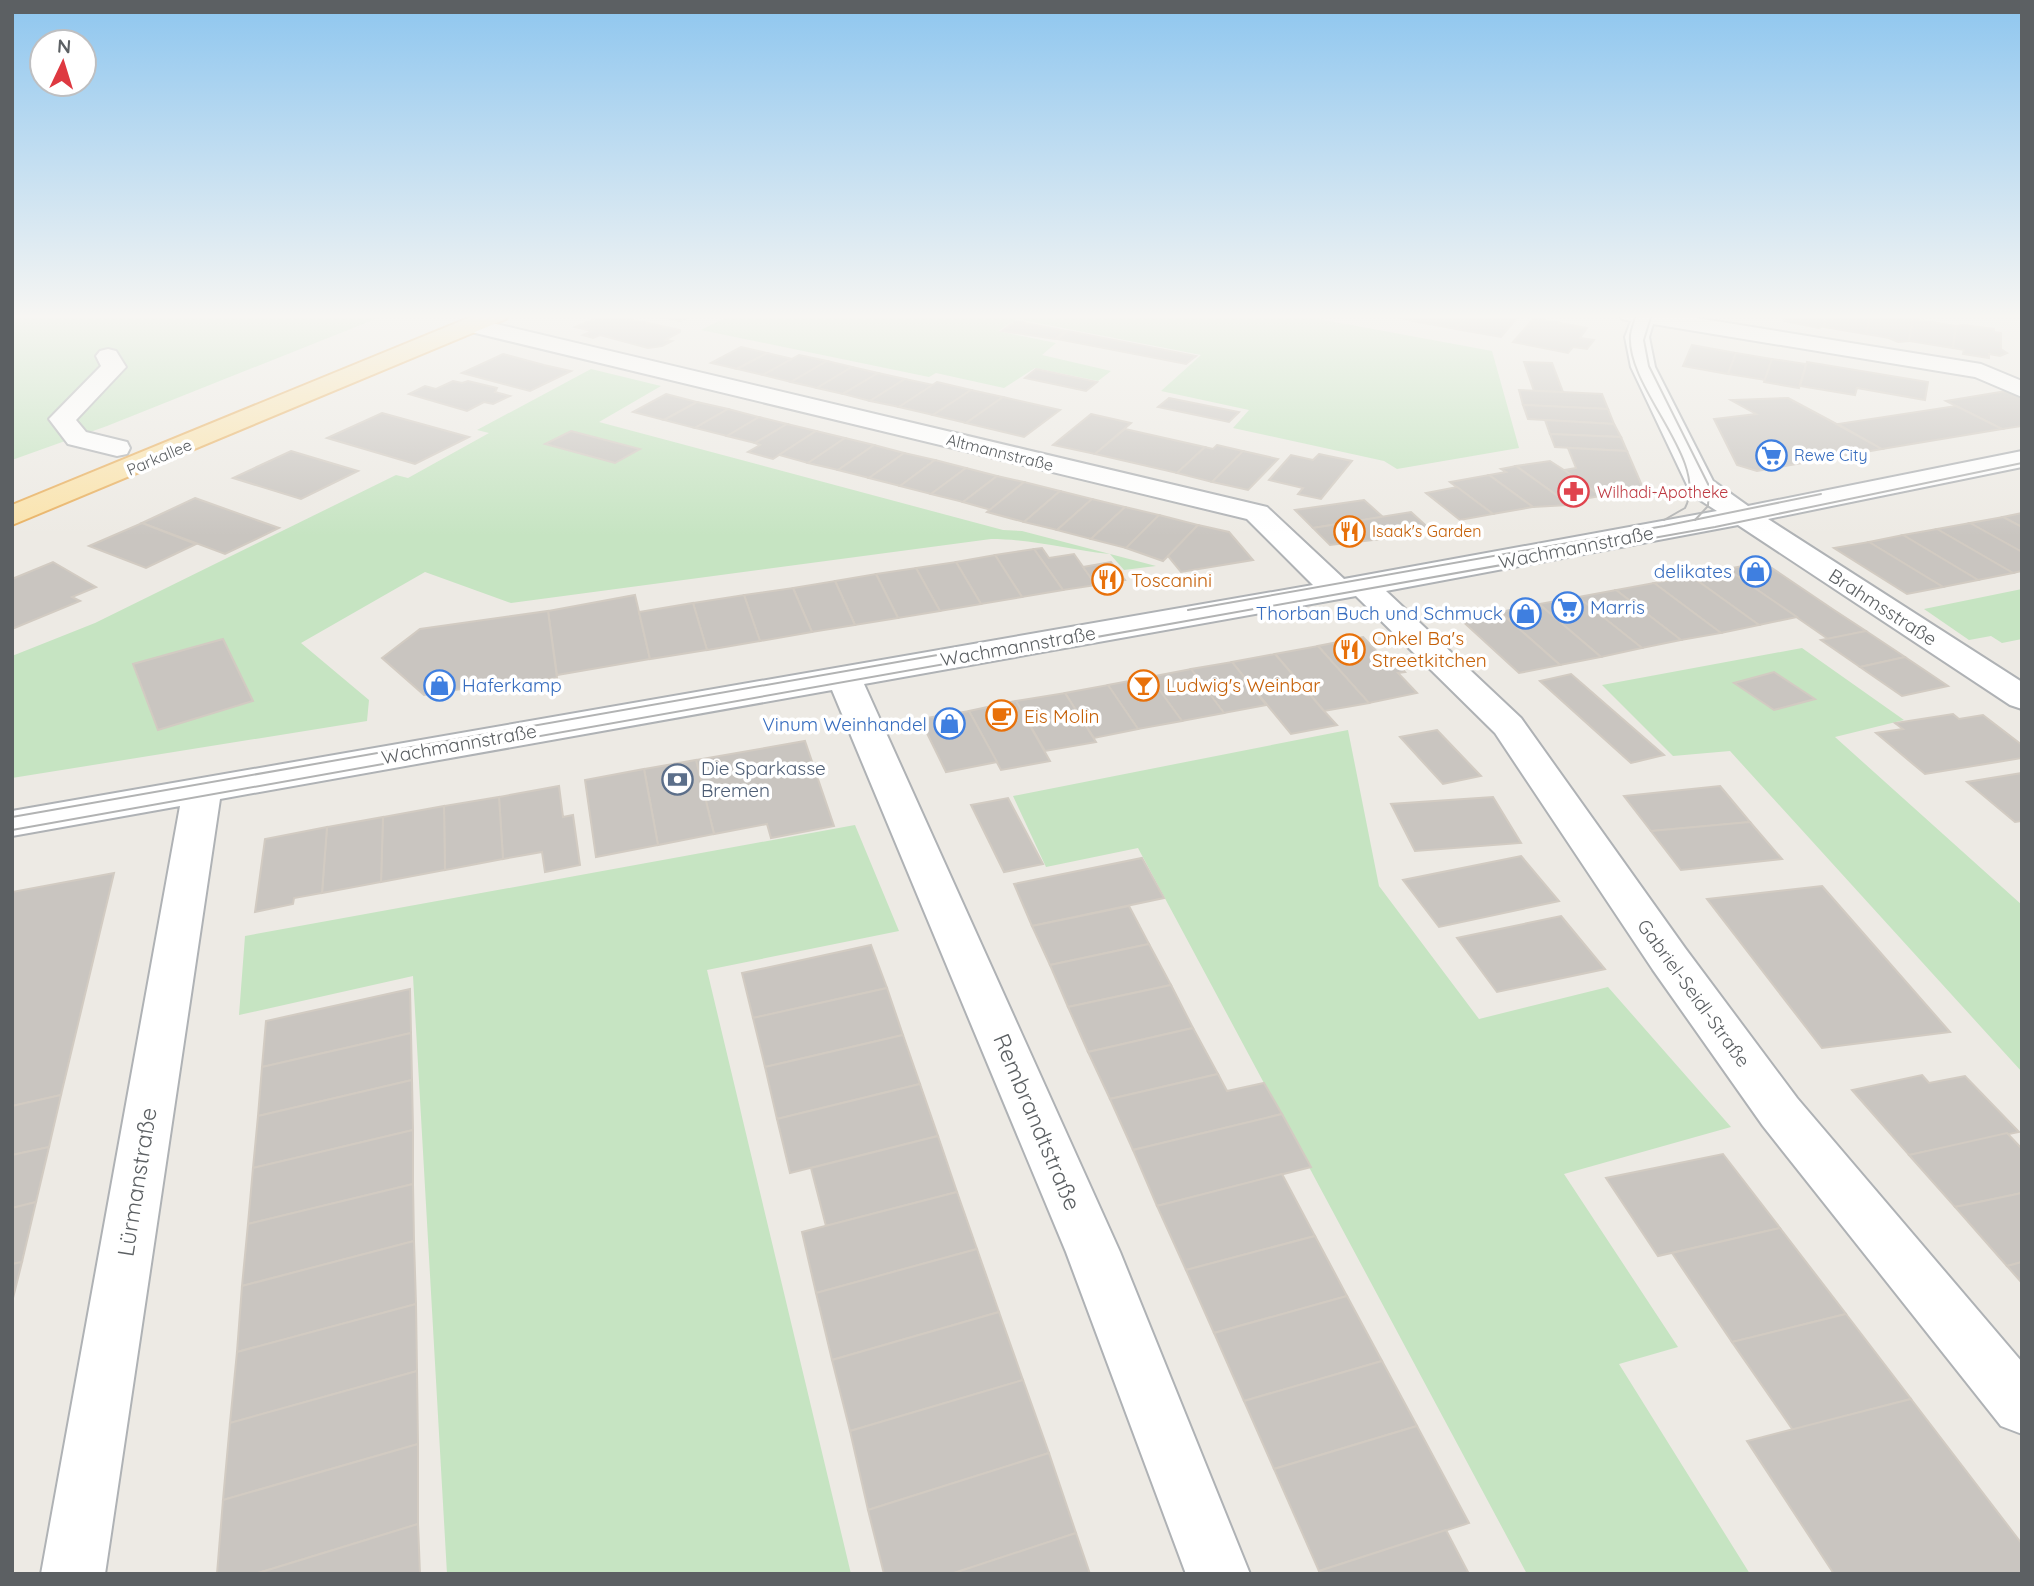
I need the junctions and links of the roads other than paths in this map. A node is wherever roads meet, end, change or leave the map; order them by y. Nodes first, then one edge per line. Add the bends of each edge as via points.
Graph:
1 (93, 388) edge
2 (261, 388) edge
3 (320, 388) edge
4 (734, 388) edge
5 (1653, 388) edge
6 (117, 448) junction
7 (2022, 459) edge
8 (12, 488) edge
9 (1745, 515) junction
10 (12, 516) edge
11 (1350, 588) junction
12 (843, 676) junction
13 (2022, 698) edge
14 (202, 791) junction
15 (12, 824) edge
16 (2022, 1406) edge
17 (73, 1574) edge
18 (1218, 1574) edge

1 - 6 street via 62,419 77,438
2 - 6 main road, Parkallee
3 - 10 main road, Parkallee
4 - 11 street, Altmannstraße via 1257,513
5 - 9 street, Brahmsstraße via 1701,485
6 - 8 main road, Parkallee
7 - 9 street, Wachmannstraße
9 - 11 street, Wachmannstraße
9 - 13 street, Brahmsstraße
11 - 12 street, Wachmannstraße
11 - 16 street, Gabriel-Seidl-Straße via 1508,726 1780,1112
12 - 14 street, Wachmannstraße
12 - 18 street, Rembrandtstraße via 1093,1252
14 - 15 street, Wachmannstraße
14 - 17 street, Lürmanstraße

